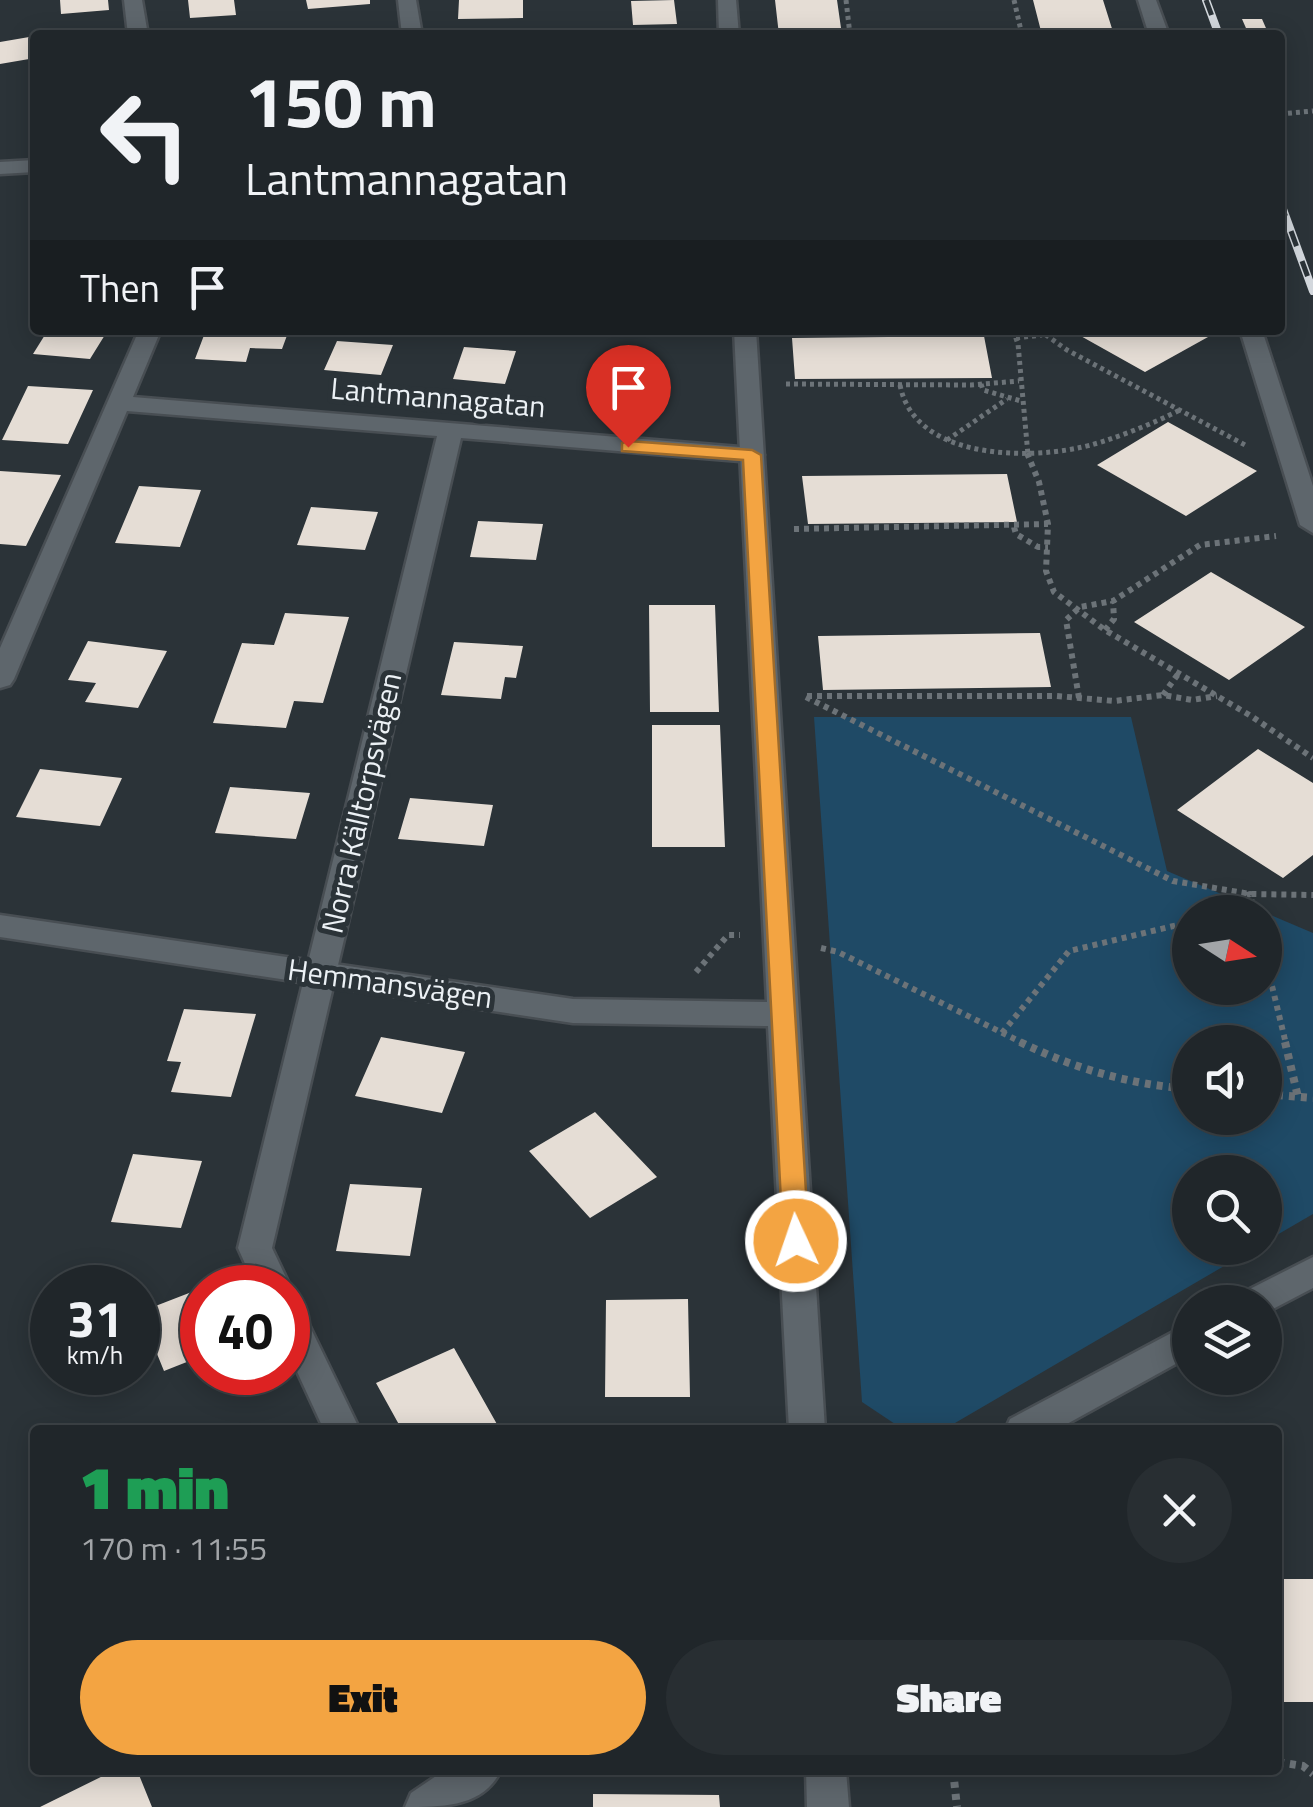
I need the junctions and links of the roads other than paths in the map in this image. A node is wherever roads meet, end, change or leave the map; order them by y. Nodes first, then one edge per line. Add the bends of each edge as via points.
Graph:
1 (133, 0) edge
2 (407, 0) edge
3 (727, 0) edge
4 (1148, 0) edge
5 (137, 30) edge
6 (411, 30) edge
7 (729, 30) edge
8 (1157, 30) edge
9 (30, 166) edge
10 (0, 168) edge
11 (148, 335) edge
12 (745, 335) edge
13 (1253, 335) edge
14 (118, 403) junction
15 (450, 432) junction
16 (752, 455) junction
17 (1313, 525) edge
18 (0, 679) edge
19 (0, 926) edge
20 (320, 974) junction
21 (783, 1014) junction
22 (263, 1265) edge
23 (1313, 1271) edge
24 (1282, 1288) edge
25 (1172, 1348) edge
26 (310, 1362) edge
27 (340, 1425) edge
28 (807, 1425) edge
29 (1031, 1425) edge
30 (474, 1775) edge
31 (826, 1775) edge
32 (426, 1807) edge
33 (828, 1807) edge

1 - 5 street
2 - 6 street
3 - 7 street
4 - 8 street
9 - 10 street
11 - 14 street
12 - 16 street
13 - 17 street
14 - 15 street, Lantmannagatan
14 - 18 street
15 - 16 street, Lantmannagatan
15 - 20 street, Norra Källtorpsvägen
16 - 21 street
19 - 20 street, Hemmansvägen
20 - 21 street, Hemmansvägen via 573,1011
20 - 22 street, Norra Källtorpsvägen via 255,1248
21 - 28 street
23 - 24 street
25 - 29 street
26 - 27 street
30 - 32 street
31 - 33 street

